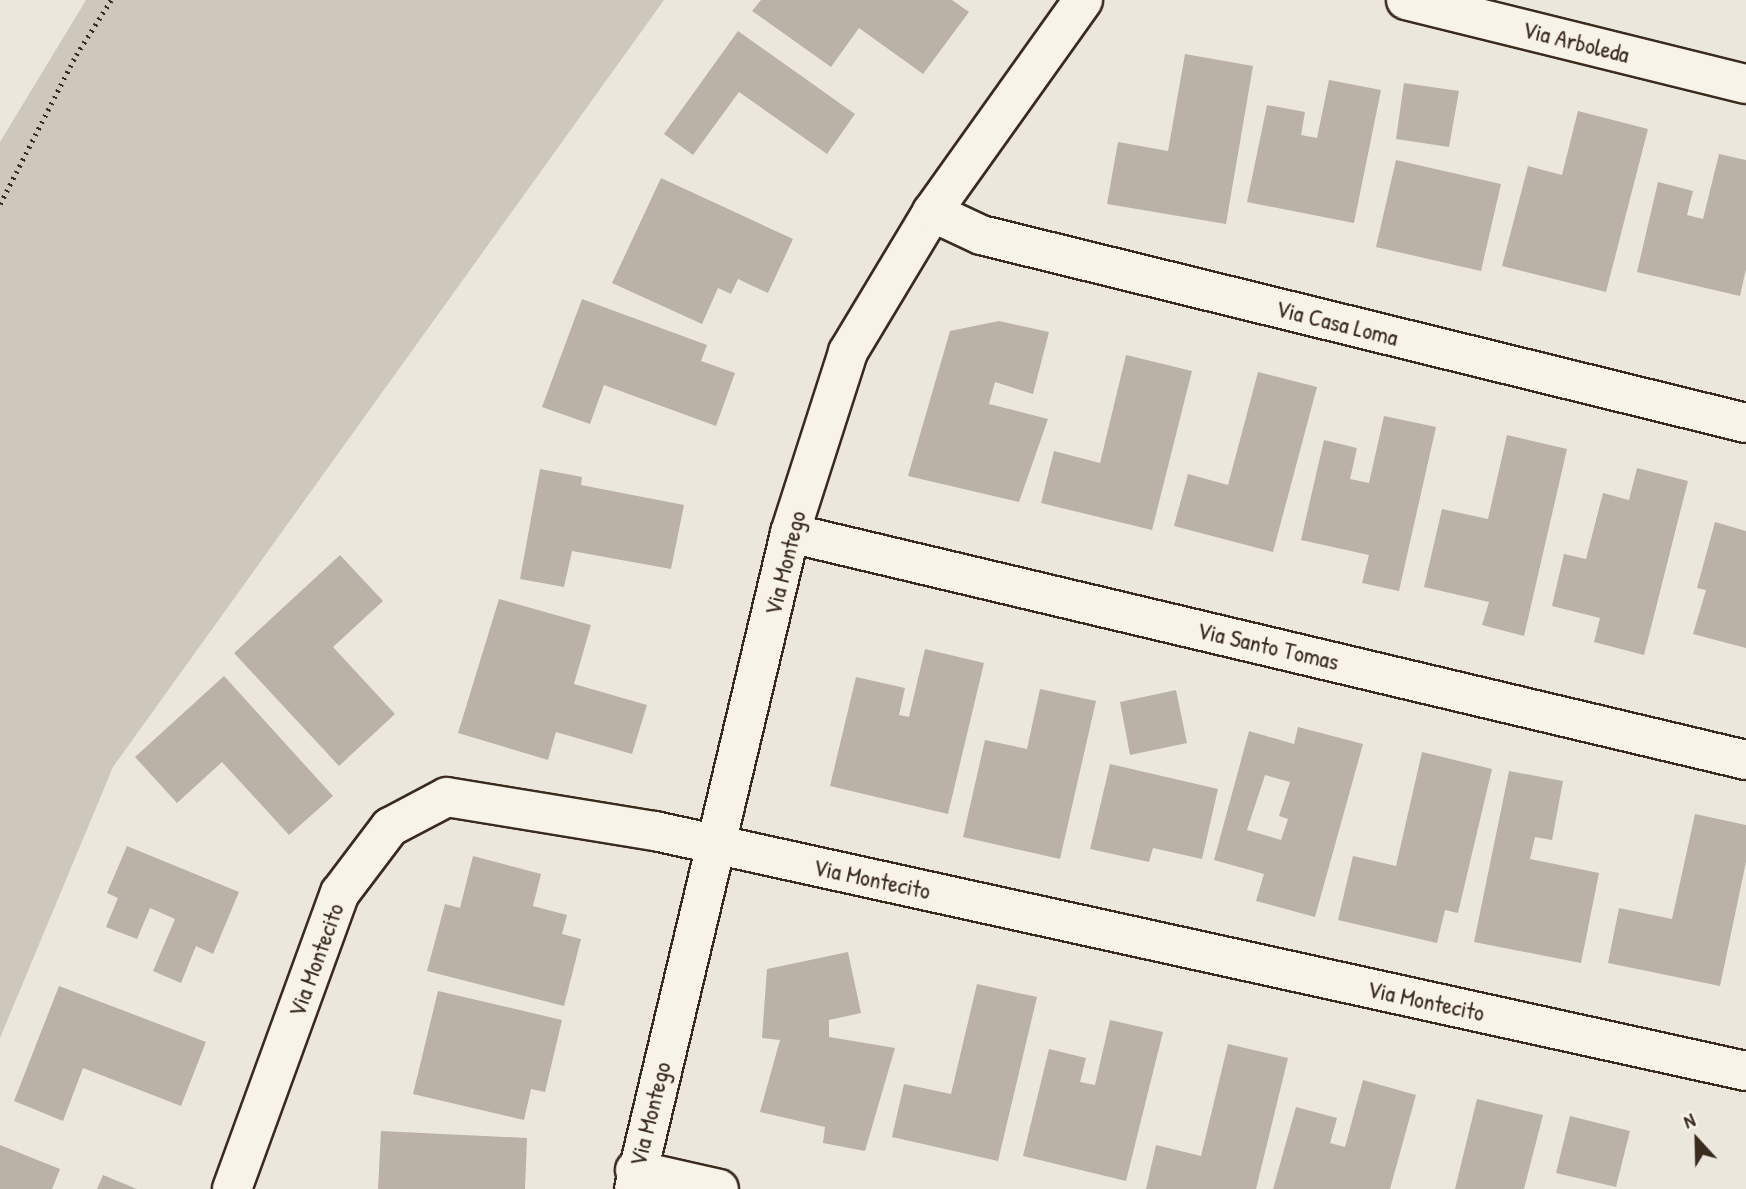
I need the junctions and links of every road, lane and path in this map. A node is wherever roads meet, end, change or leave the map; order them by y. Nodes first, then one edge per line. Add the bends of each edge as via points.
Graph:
1 (111, 0) edge
2 (1083, 0) edge
3 (1406, 0) edge
4 (1746, 84) edge
5 (0, 204) edge
6 (932, 212) junction
7 (1746, 424) edge
8 (790, 533) junction
9 (1746, 760) edge
10 (719, 845) junction
11 (1746, 1071) edge
12 (635, 1179) edge
13 (232, 1189) edge
14 (719, 1189) edge

1 - 5 path via 76,55
2 - 6 street, Via Montego
3 - 4 street, Via Arboleda
6 - 7 street, Via Casa Loma via 981,234
6 - 8 street, Via Montego via 848,352
8 - 9 street, Via Santo Tomas
8 - 10 street, Via Montego
10 - 11 street, Via Montecito
10 - 12 street, Via Montego
10 - 13 street, Via Montecito via 447,797 390,827 340,893
12 - 14 street

